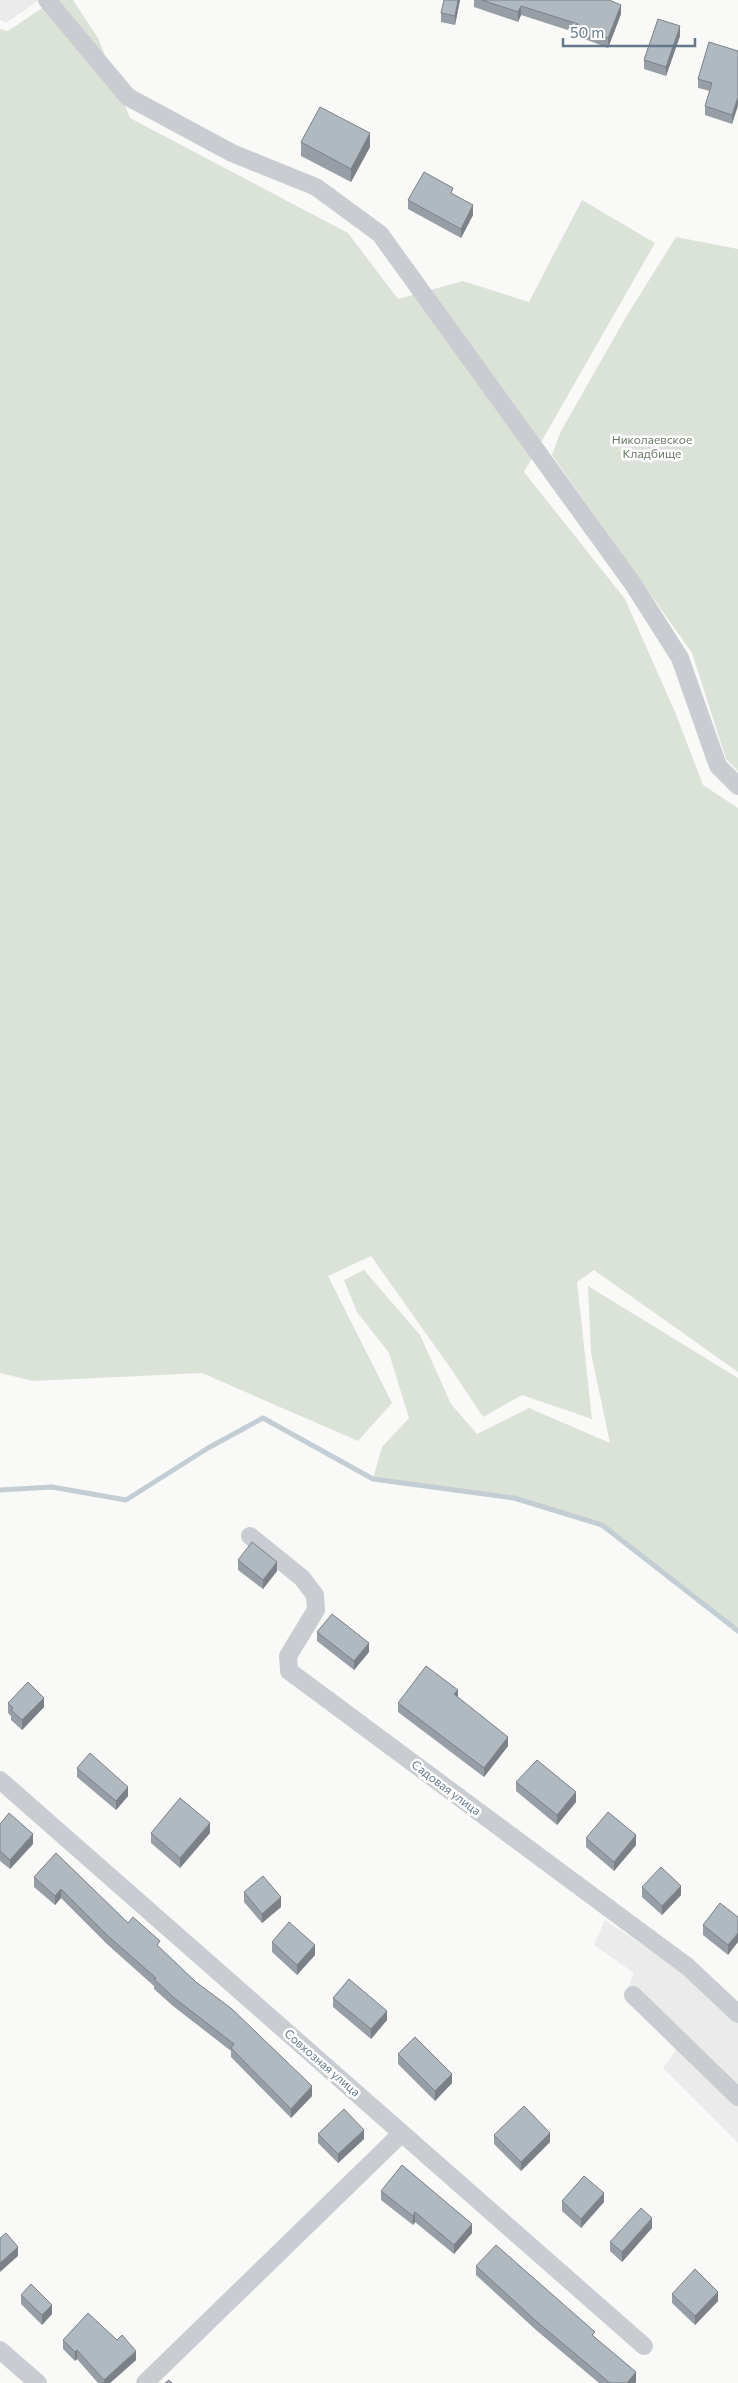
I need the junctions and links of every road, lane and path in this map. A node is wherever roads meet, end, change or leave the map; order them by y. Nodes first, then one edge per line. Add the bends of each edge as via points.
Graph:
1 (47, 0) edge
2 (738, 786) edge
3 (250, 1536) dead end
4 (0, 1780) edge
5 (633, 1995) dead end
6 (738, 2014) edge
7 (738, 2098) edge
8 (402, 2133) junction
9 (644, 2346) dead end
10 (0, 2350) edge
11 (38, 2383) edge
12 (145, 2383) edge

1 - 2 street via 128,96 232,153 316,187 380,234 633,584 680,658 718,766
3 - 6 street, Садовая улица via 302,1578 315,1594 316,1610 288,1656 289,1671 688,1967
4 - 8 street, Совхозная улица
5 - 7 street
8 - 9 street, Совхозная улица
8 - 12 street
10 - 11 street

